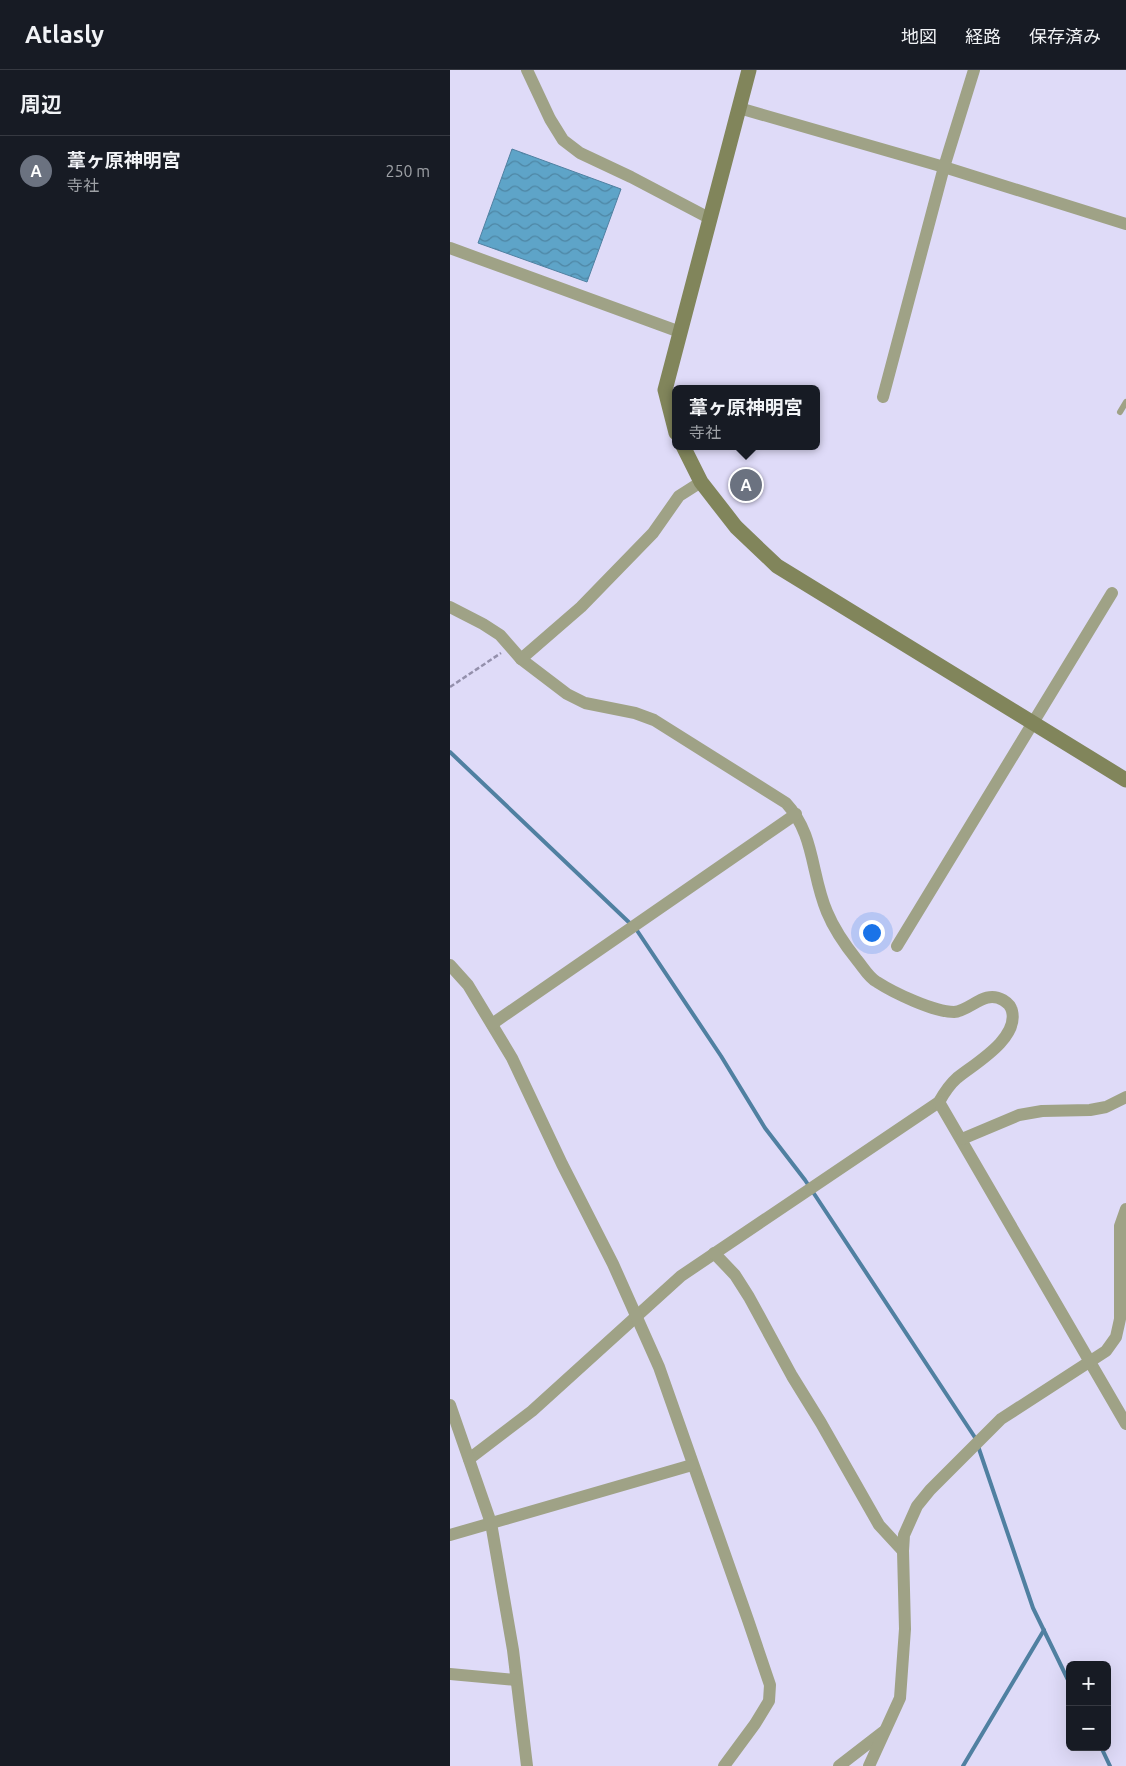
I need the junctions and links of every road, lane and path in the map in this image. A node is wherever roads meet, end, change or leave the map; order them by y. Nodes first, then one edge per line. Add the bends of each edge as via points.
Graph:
1 (528, 70) edge
2 (749, 70) edge
3 (974, 70) edge
4 (739, 108) junction
5 (944, 167) junction
6 (709, 218) junction
7 (1126, 224) edge
8 (450, 248) edge
9 (680, 332) junction
10 (883, 397) dead end
11 (1126, 402) edge
12 (1120, 412) dead end
13 (672, 417) edge
14 (685, 450) edge
15 (701, 482) junction
16 (1112, 593) dead end
17 (450, 607) edge
18 (510, 647) junction
19 (521, 659) junction
20 (450, 686) edge
21 (1032, 723) junction
22 (1126, 780) edge
23 (796, 814) junction
24 (897, 946) dead end
25 (450, 964) edge
26 (492, 1024) junction
27 (1126, 1097) edge
28 (939, 1102) junction
29 (962, 1139) junction
30 (1126, 1209) edge
31 (714, 1253) junction
32 (1123, 1299) edge
33 (636, 1316) junction
34 (1090, 1362) junction
35 (450, 1405) edge
36 (1126, 1424) edge
37 (469, 1459) junction
38 (692, 1465) junction
39 (491, 1523) junction
40 (450, 1535) edge
41 (903, 1551) junction
42 (450, 1674) edge
43 (516, 1680) junction
44 (885, 1730) junction
45 (527, 1766) edge
46 (724, 1766) edge
47 (839, 1766) edge
48 (868, 1766) edge

1 - 6 street via 563,140 580,153
2 - 4 street
3 - 5 street
4 - 5 street
4 - 6 street
5 - 7 street
5 - 10 street
6 - 9 street
8 - 9 street
9 - 13 street via 665,390
11 - 12 lane
14 - 15 street
15 - 19 street via 679,496 653,533 581,607
15 - 21 street via 736,527 777,566
16 - 21 street
17 - 18 street via 492,629
18 - 19 street
18 - 20 path
19 - 23 street via 576,699 654,720 786,803
21 - 22 street
21 - 24 street
23 - 26 street
23 - 28 street via 805,830 826,911 844,945 875,982 927,1006 955,1012 987,998 998,997 1008,1003 1012,1011 1011,1028 1000,1043 957,1078
25 - 26 street via 468,985
26 - 33 street via 512,1058
27 - 29 street via 1106,1107 1090,1110 1019,1115
28 - 29 street
28 - 31 street
29 - 34 street
30 - 32 street via 1120,1226
31 - 33 street via 681,1276
31 - 41 street via 735,1275 749,1297 879,1525
32 - 34 street via 1116,1337 1106,1351
33 - 37 street via 532,1411
33 - 38 street via 659,1367
34 - 36 street
34 - 41 street via 1021,1404 978,1442 916,1506 904,1535
35 - 37 street
37 - 39 street
38 - 39 street
38 - 46 street via 770,1685 768,1701 756,1724
39 - 40 street
39 - 43 street
41 - 44 street via 905,1629 902,1684 900,1698
42 - 43 street
43 - 45 street
44 - 47 street
44 - 48 street

